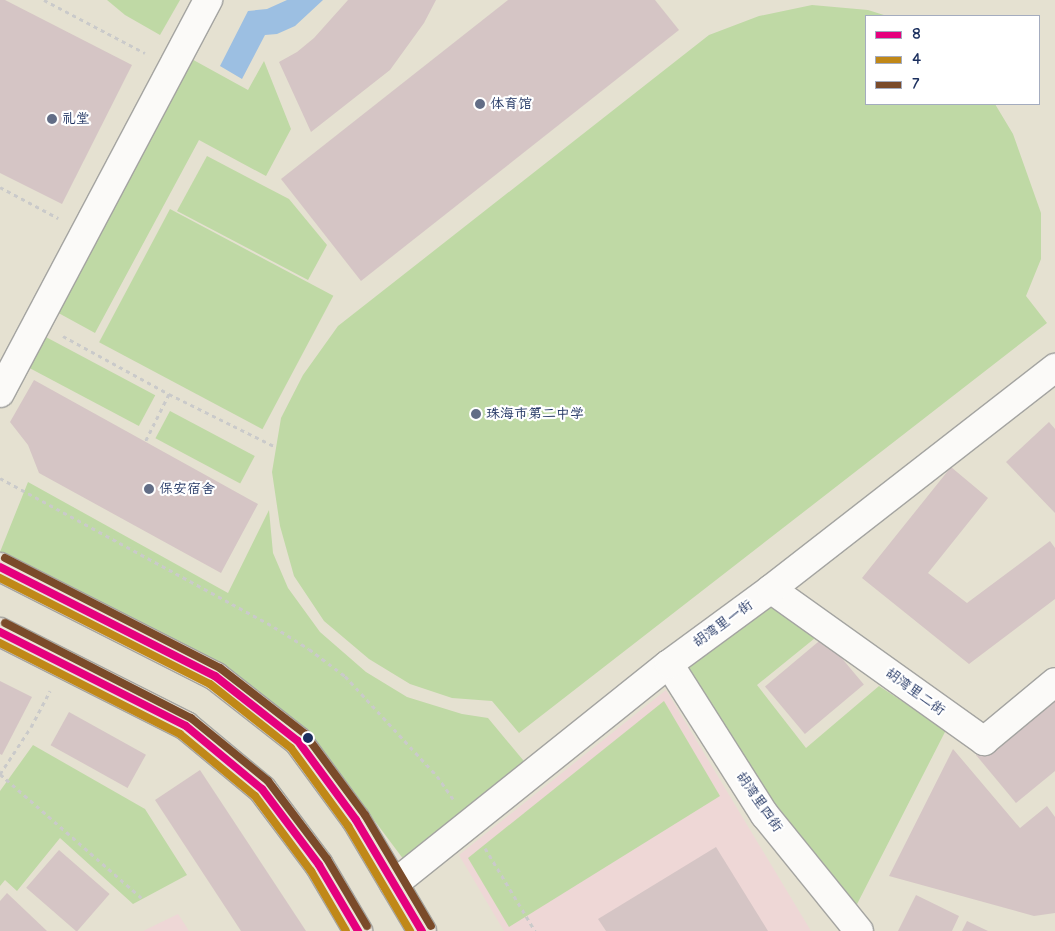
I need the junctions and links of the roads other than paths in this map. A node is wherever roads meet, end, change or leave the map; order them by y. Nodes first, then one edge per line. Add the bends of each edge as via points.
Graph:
1 (208, 0) edge
2 (1055, 368) edge
3 (0, 393) edge
4 (0, 567) edge
5 (771, 589) junction
6 (0, 632) edge
7 (669, 664) junction
8 (1055, 682) edge
9 (394, 884) junction
10 (358, 931) edge
11 (422, 931) edge
12 (859, 931) edge

1 - 3 lane
2 - 5 lane, 胡湾里一街
4 - 9 main road via 215,676 298,741 356,820
5 - 7 lane, 胡湾里一街
5 - 8 lane, 胡湾里二街 via 984,741
6 - 10 main road via 186,726 262,789 320,865
7 - 9 lane, 胡湾里一街
7 - 12 lane, 胡湾里四街 via 765,815
9 - 11 main road

